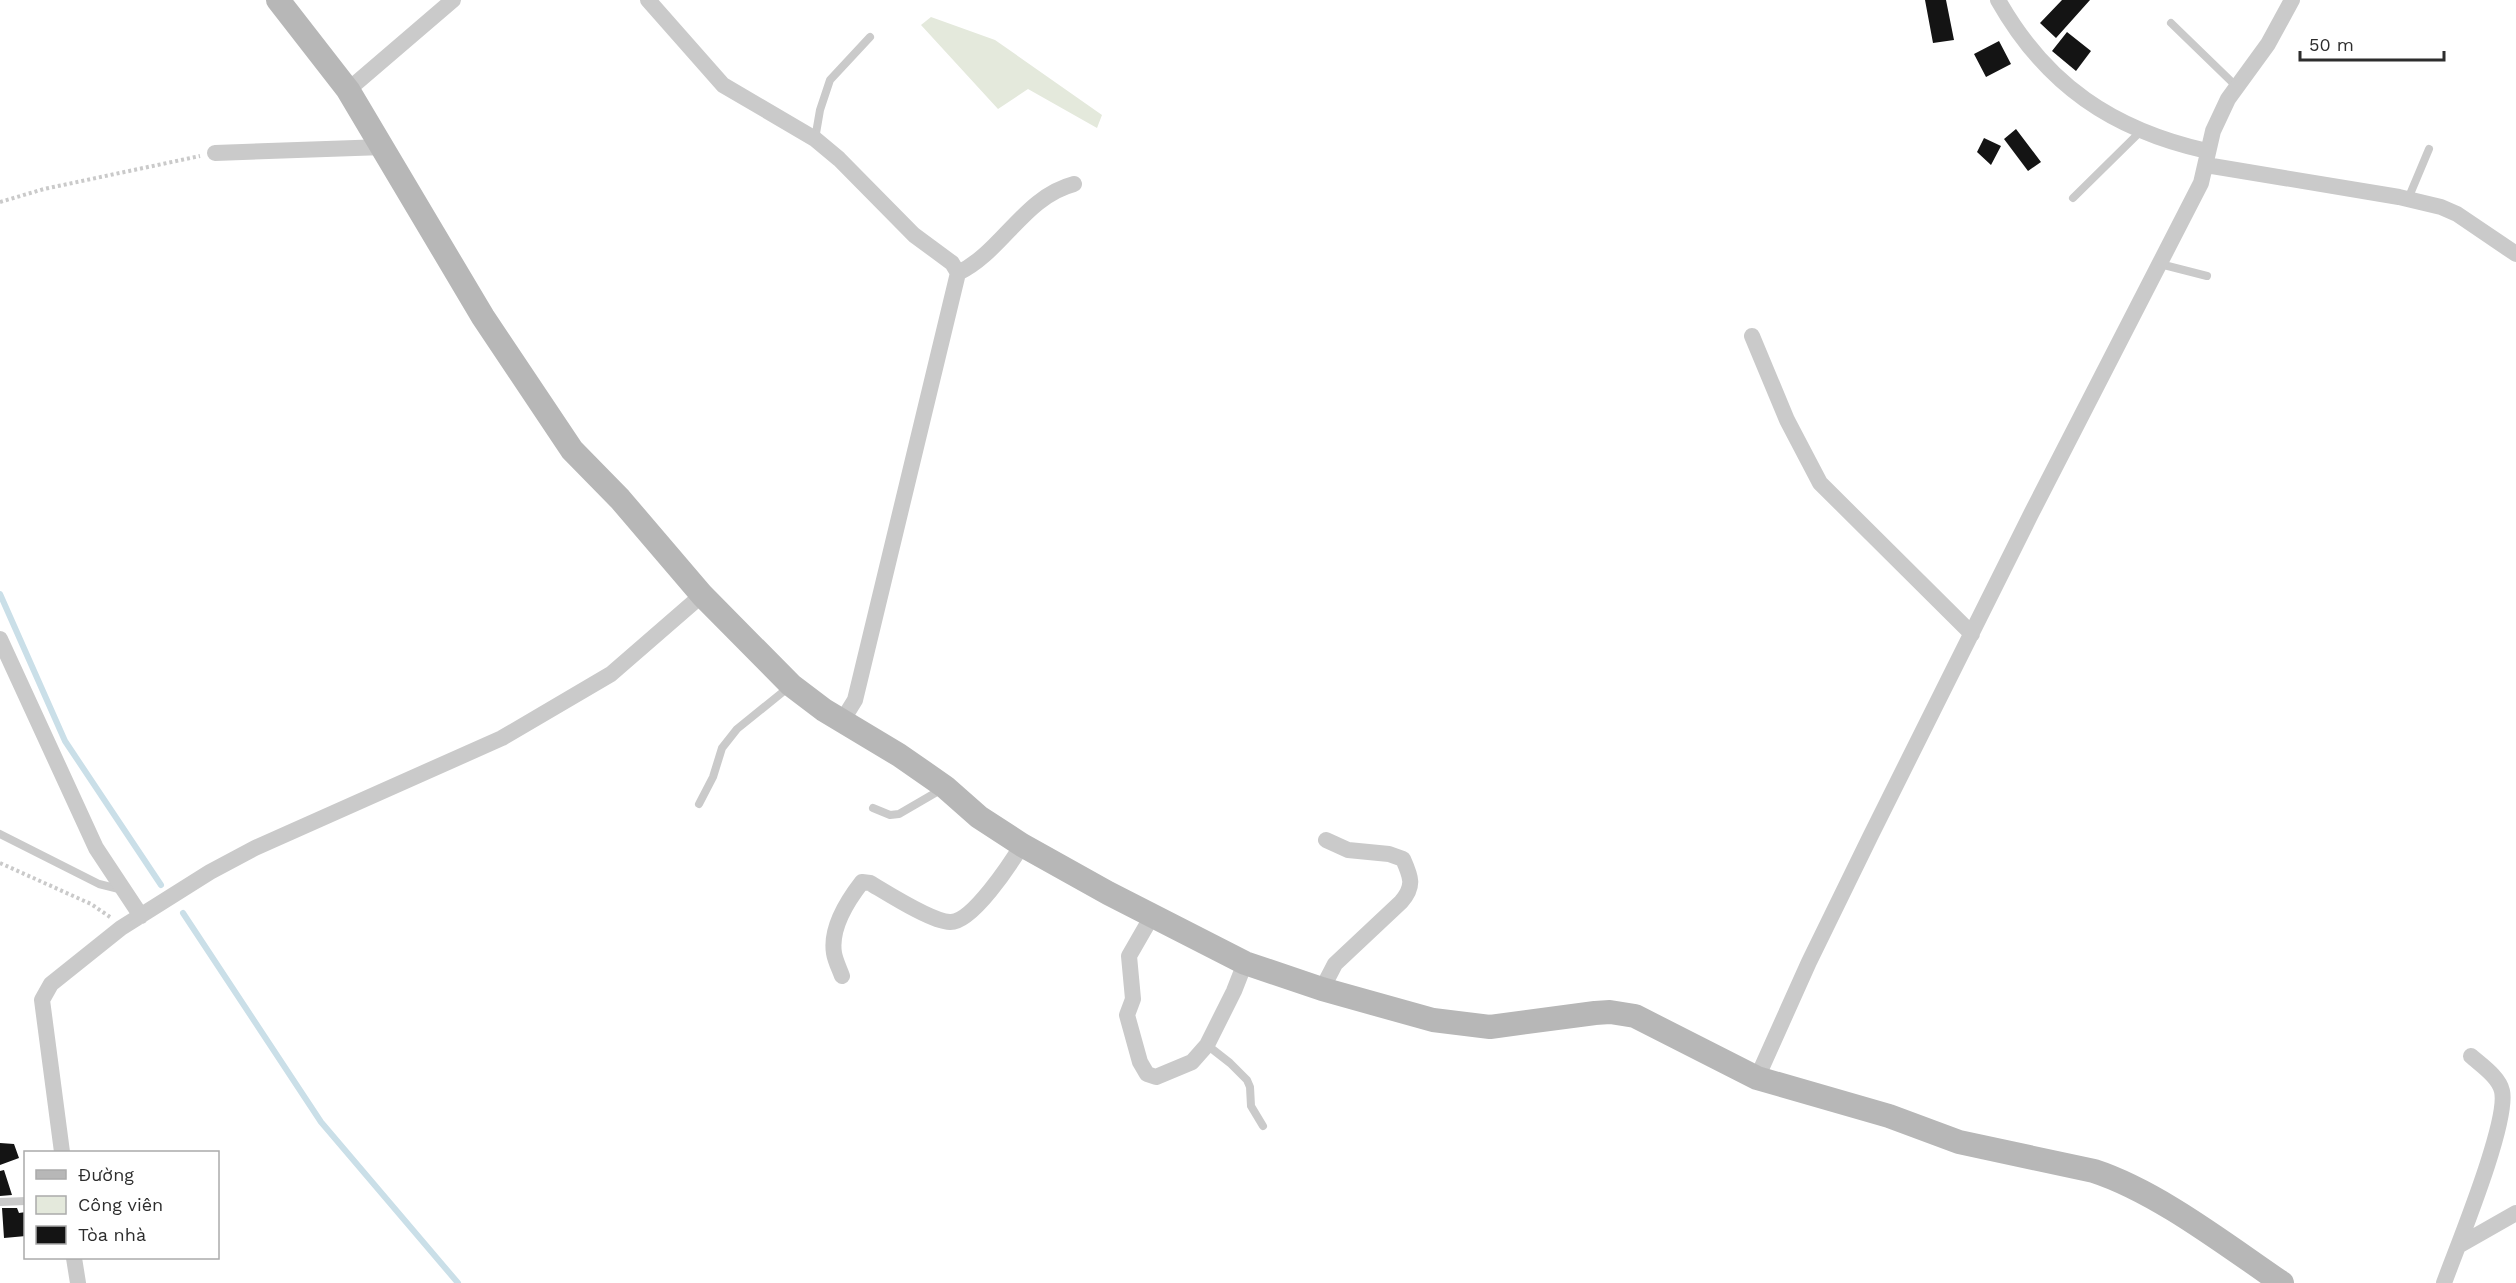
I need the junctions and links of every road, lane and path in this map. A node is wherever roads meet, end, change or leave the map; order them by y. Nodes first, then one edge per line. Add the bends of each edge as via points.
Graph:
1 (278, 0) edge
2 (453, 0) edge
3 (648, 0) edge
4 (1998, 0) edge
5 (2292, 0) edge
6 (2170, 23) dead end
7 (870, 37) dead end
8 (2237, 87) junction
9 (348, 90) junction
10 (2141, 131) junction
11 (815, 139) junction
12 (384, 147) junction
13 (2429, 149) dead end
14 (215, 153) joint
15 (2206, 158) junction
16 (1074, 184) dead end
17 (2073, 198) dead end
18 (2408, 199) junction
19 (0, 202) edge
20 (2516, 254) edge
21 (2160, 264) junction
22 (958, 273) junction
23 (2207, 276) dead end
24 (1752, 336) dead end
25 (702, 595) junction
26 (1972, 634) junction
27 (0, 639) edge
28 (792, 685) junction
29 (842, 721) junction
30 (945, 787) junction
31 (699, 804) dead end
32 (873, 808) dead end
33 (0, 834) edge
34 (1326, 840) dead end
35 (1022, 845) junction
36 (0, 862) edge
37 (123, 890) junction
38 (141, 916) junction
39 (1152, 916) junction
40 (121, 928) junction
41 (1245, 963) junction
42 (842, 976) dead end
43 (1322, 989) junction
44 (1207, 1045) junction
45 (2472, 1056) dead end
46 (1757, 1078) junction
47 (1263, 1126) dead end
48 (62, 1151) edge
49 (24, 1201) edge
50 (0, 1202) edge
51 (2516, 1213) edge
52 (2458, 1246) junction
53 (74, 1259) edge
54 (78, 1283) edge
55 (2282, 1283) edge
56 (2444, 1283) edge

1 - 9 street
2 - 9 street
3 - 11 street via 723,85
4 - 10 street via 2011,24 2048,68 2092,106
5 - 8 street via 2268,44
6 - 8 lane
7 - 11 lane via 830,80
8 - 15 street via 2213,131
9 - 12 street
10 - 15 street
10 - 17 lane
11 - 22 street via 914,235 952,263
12 - 14 street
12 - 25 street via 483,317 572,450 620,499
13 - 18 lane
14 - 19 path
15 - 18 street
15 - 21 street via 2201,183
16 - 22 street via 1057,188 1018,219 974,265
18 - 20 street via 2457,214
21 - 23 lane
21 - 26 street
22 - 29 street via 855,700
24 - 26 street via 1787,420 1820,483
25 - 28 street
25 - 38 street via 612,674 502,738 255,848
26 - 46 street via 1809,962
27 - 37 street via 96,848
28 - 29 street
28 - 31 lane via 737,729 722,748
29 - 30 street
30 - 32 lane via 899,814
30 - 35 street via 979,817
33 - 37 lane via 99,884
34 - 43 street via 1348,850 1403,859 1412,880 1409,893 1335,964
35 - 39 street
35 - 42 street via 972,910 957,921 948,923 931,917 862,882 835,929 834,952
36 - 40 path via 91,904
37 - 38 street
38 - 40 street
39 - 41 street
39 - 44 street via 1129,956 1133,999 1127,1016 1140,1062 1147,1074 1156,1077 1192,1062
40 - 48 street via 51,984 42,1000
41 - 43 street
41 - 44 street
43 - 46 street via 1433,1020 1490,1026 1624,1013
44 - 47 lane via 1247,1080 1251,1106
45 - 52 street via 2502,1090 2500,1123
46 - 55 street via 1889,1116 1959,1142 2114,1178
49 - 50 lane
51 - 52 street
52 - 56 street
53 - 54 street

